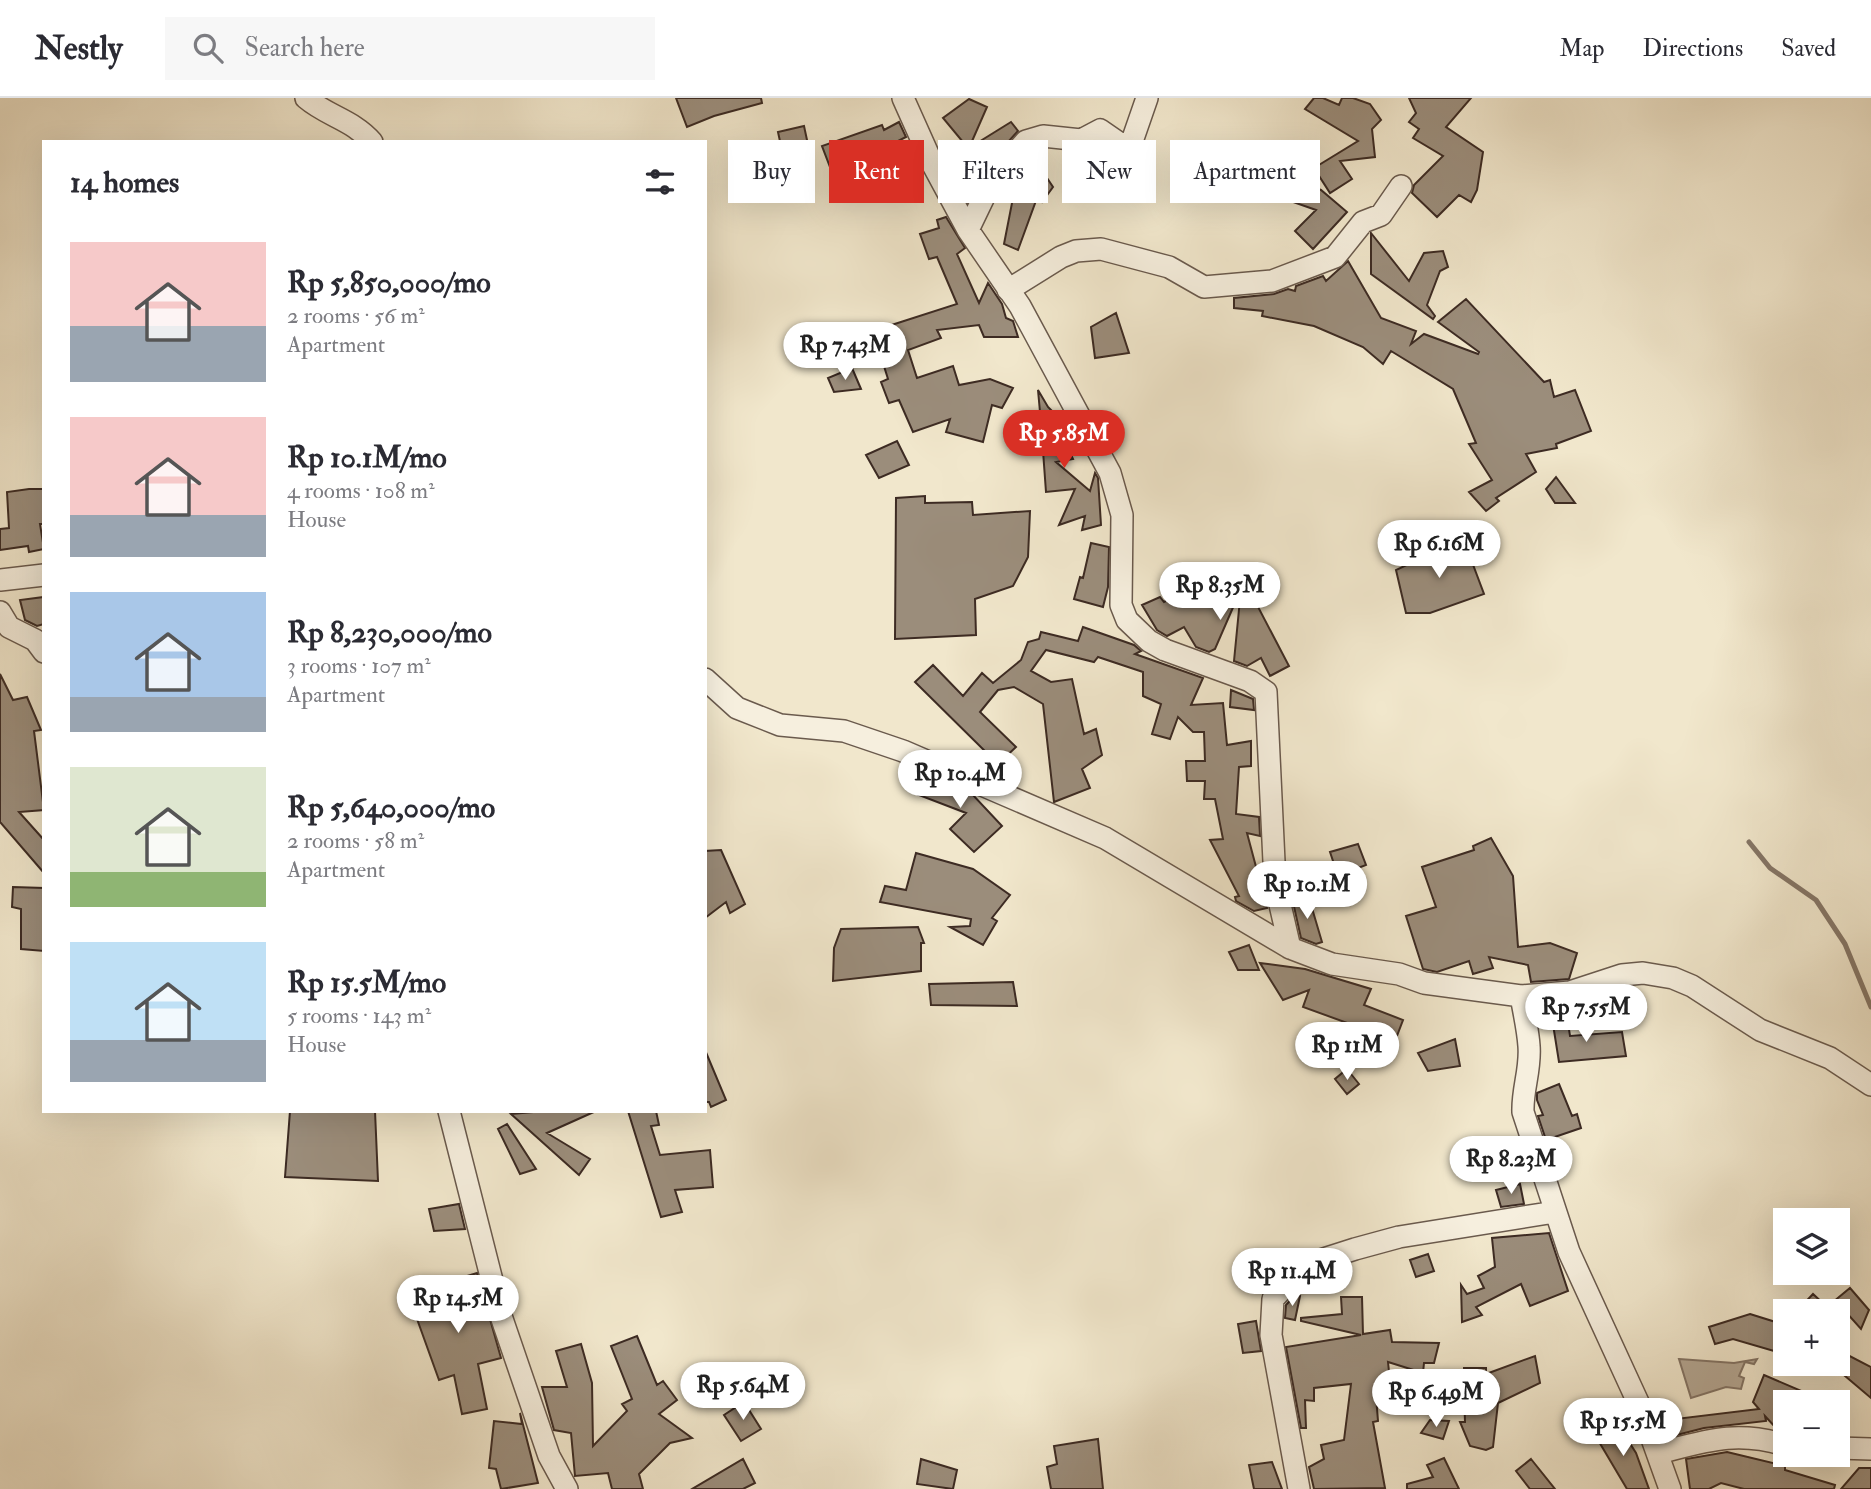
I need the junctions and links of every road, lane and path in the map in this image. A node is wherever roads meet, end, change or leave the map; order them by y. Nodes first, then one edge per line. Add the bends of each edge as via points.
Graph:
1 (306, 98) edge
2 (903, 98) edge
3 (1147, 98) edge
4 (370, 140) edge
5 (1401, 186) dead end
6 (968, 230) junction
7 (1008, 290) junction
8 (42, 575) edge
9 (0, 580) edge
10 (0, 612) edge
11 (42, 649) edge
12 (707, 681) edge
13 (1290, 948) junction
14 (1521, 996) junction
15 (1871, 1085) edge
16 (450, 1113) edge
17 (1555, 1212) junction
18 (1773, 1442) edge
19 (1850, 1448) edge
20 (1871, 1449) edge
21 (1658, 1453) junction
22 (568, 1489) edge
23 (1299, 1489) edge
24 (1670, 1489) edge

1 - 4 street via 347,120
2 - 6 street
3 - 6 street via 1129,149 1100,130 1081,140 1043,136 1026,141 993,178
5 - 7 street via 1381,215 1363,222 1335,257 1272,281 1204,287 1169,267 1101,249 1061,257
6 - 7 street
7 - 13 street via 1110,473 1122,515 1121,605 1127,620 1165,650 1250,681 1266,692 1275,883
8 - 9 street
10 - 11 street via 9,627 35,640
12 - 13 street via 737,708 780,725 844,731 903,751 1105,838
13 - 14 street via 1332,964
14 - 15 street via 1570,992 1643,972 1673,978 1760,1030 1830,1058
14 - 17 street via 1529,1046 1523,1112
16 - 22 street via 501,1316 549,1455
17 - 21 street
17 - 23 street via 1399,1237 1355,1249 1305,1265 1273,1298 1271,1335
18 - 21 street via 1720,1437
19 - 20 street
21 - 24 street

